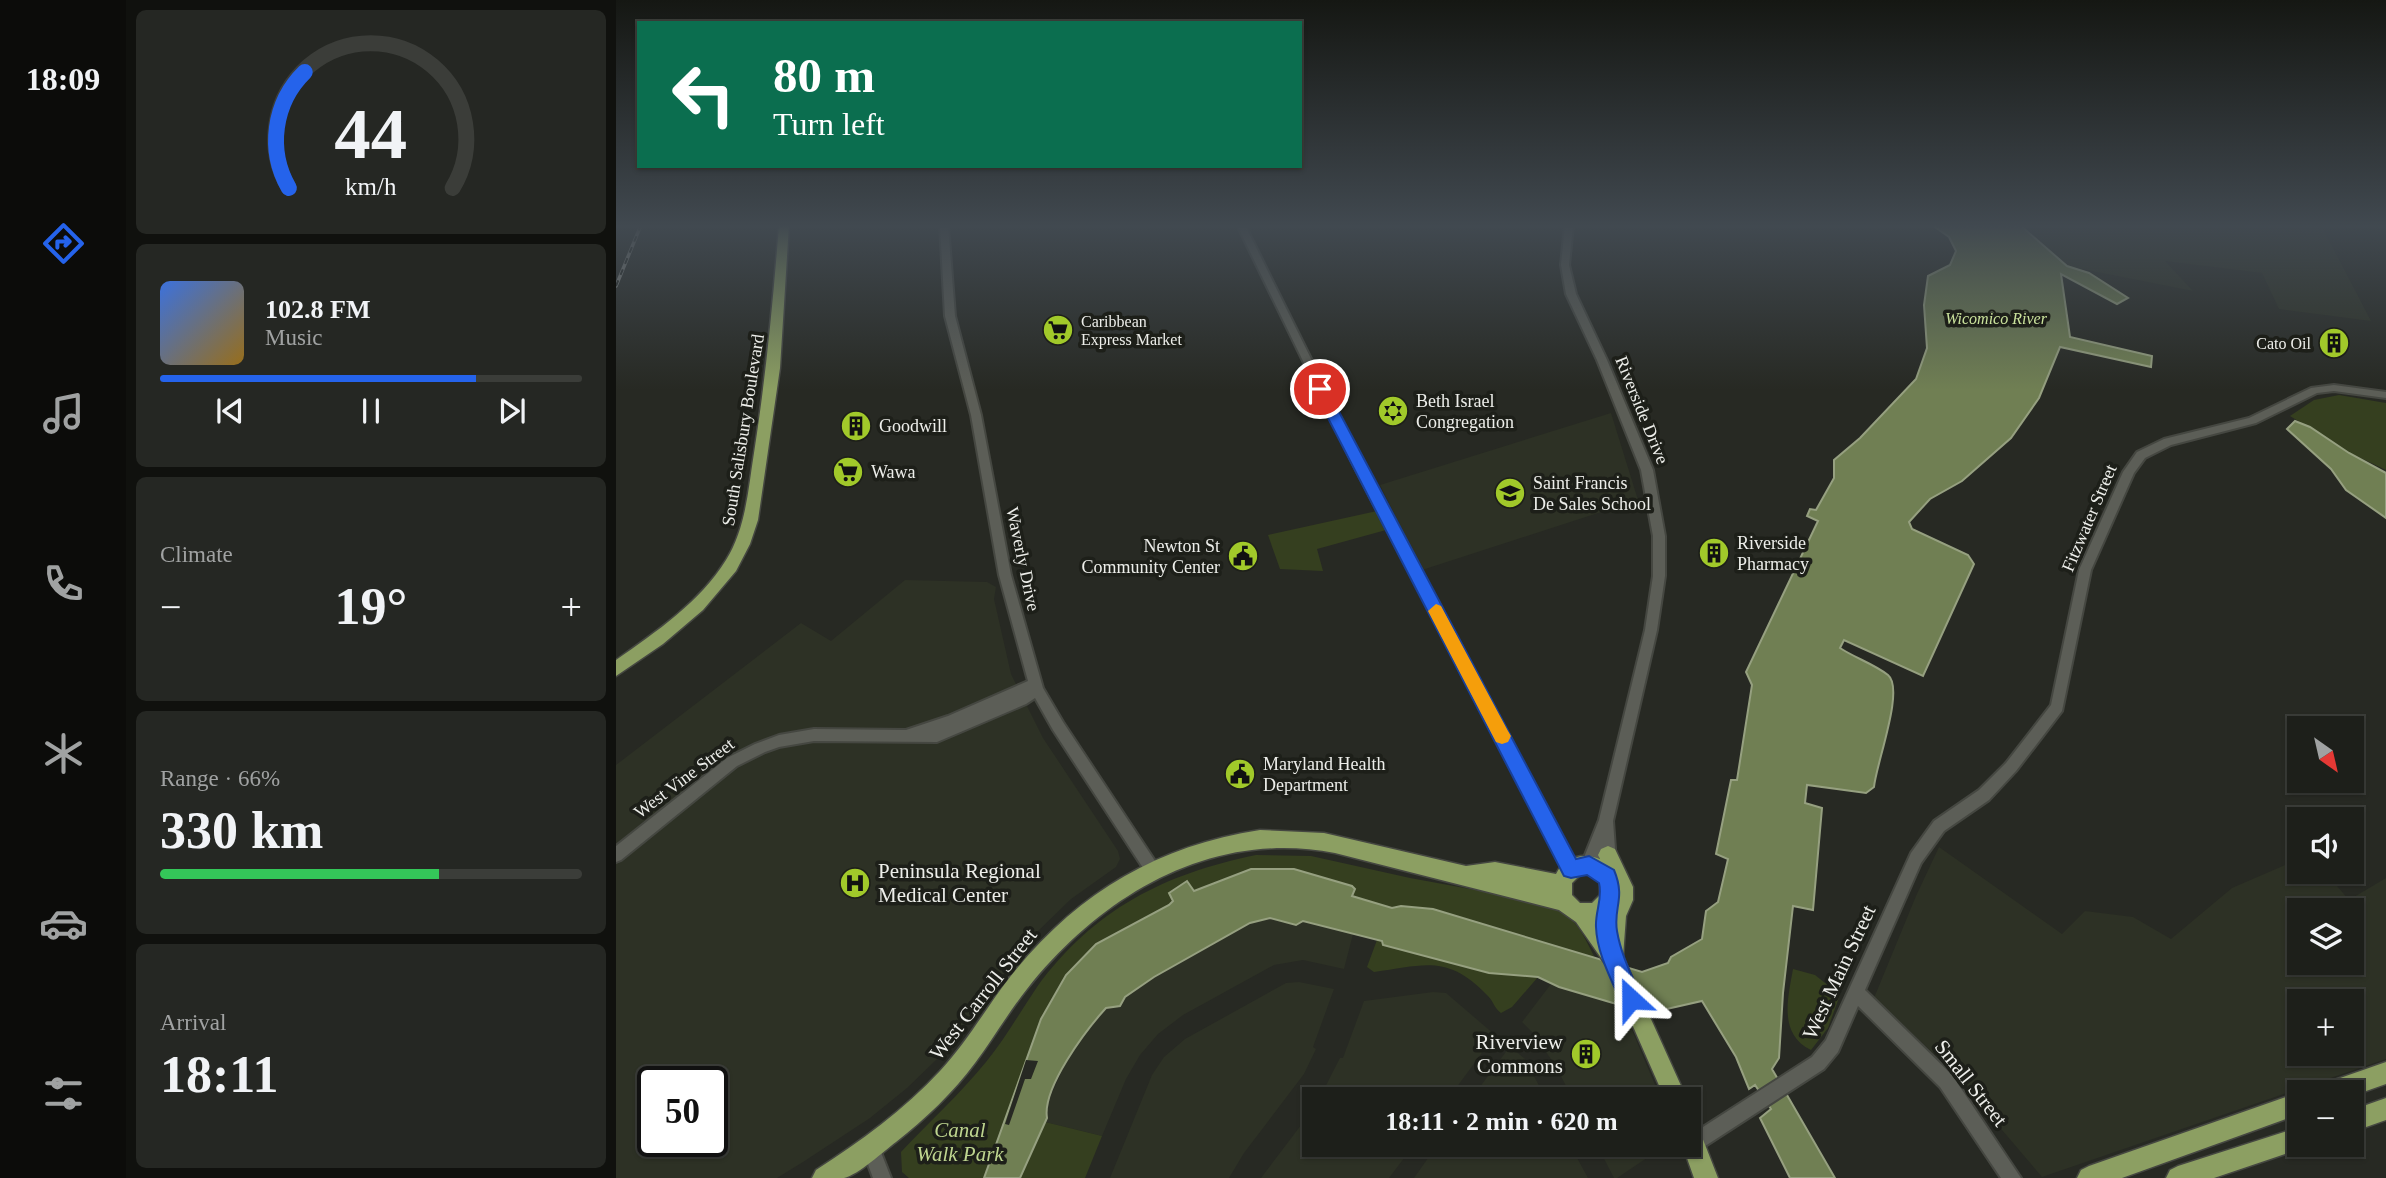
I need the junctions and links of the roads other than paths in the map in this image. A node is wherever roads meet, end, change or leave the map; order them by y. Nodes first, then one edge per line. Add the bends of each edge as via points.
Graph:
1 (780, 280) edge
2 (948, 280) edge
3 (1267, 280) edge
4 (1568, 280) edge
5 (2386, 395) edge
6 (616, 669) edge
7 (1037, 689) junction
8 (1957, 812) joint
9 (1606, 820) junction
10 (616, 855) edge
11 (1608, 855) junction
12 (1152, 869) junction
13 (1607, 877) junction
14 (1571, 880) junction
15 (1610, 898) junction
16 (1583, 914) junction
17 (1614, 960) junction
18 (1857, 993) junction
19 (2386, 1073) edge
20 (2364, 1081) edge
21 (1784, 1085) joint
22 (1671, 1087) edge
23 (1760, 1100) joint
24 (2287, 1108) edge
25 (2386, 1109) edge
26 (2364, 1117) edge
27 (1701, 1132) edge
28 (2287, 1142) edge
29 (871, 1148) junction
30 (1698, 1157) edge
31 (824, 1178) edge
32 (882, 1178) edge
33 (1706, 1178) edge
34 (2012, 1178) edge
35 (2089, 1178) edge
36 (2178, 1178) edge

1 - 6 main road, South Salisbury Boulevard via 774,369 744,542 701,601
2 - 7 street, Waverly Drive via 950,316 976,415 1005,575
3 - 14 street
4 - 9 street, Riverside Drive via 1647,470 1659,536 1651,630
5 - 8 street, Fitzwater Street via 2322,388 2252,421 2153,448 2134,462 2085,570 2057,707 2011,767 1984,795
7 - 10 street, West Vine Street via 951,732 922,738 906,734 814,735 760,748 732,762
7 - 12 street, Waverly Drive
8 - 18 street, West Main Street via 1939,826 1916,858
9 - 11 street, Riverside Drive
9 - 14 street, Riverside Drive
11 - 13 street, Riverside Drive
11 - 17 main road via 1623,887
12 - 14 main road, West Carroll Street via 1227,844 1282,838 1335,844 1463,875
12 - 29 main road, West Carroll Street via 1074,921 1019,982 961,1064 916,1111
13 - 14 main road
13 - 15 main road
14 - 16 main road via 1576,912
15 - 16 main road via 1600,911
15 - 17 main road via 1606,927
16 - 17 main road
17 - 22 main road
18 - 21 street, West Main Street via 1832,1046 1818,1063
18 - 34 street, Small Street via 1931,1064
19 - 20 main road
21 - 23 street, West Main Street
23 - 27 street, West Main Street
24 - 35 main road
25 - 26 main road
28 - 36 main road
29 - 31 main road, West Carroll Street
29 - 32 street
30 - 33 main road

